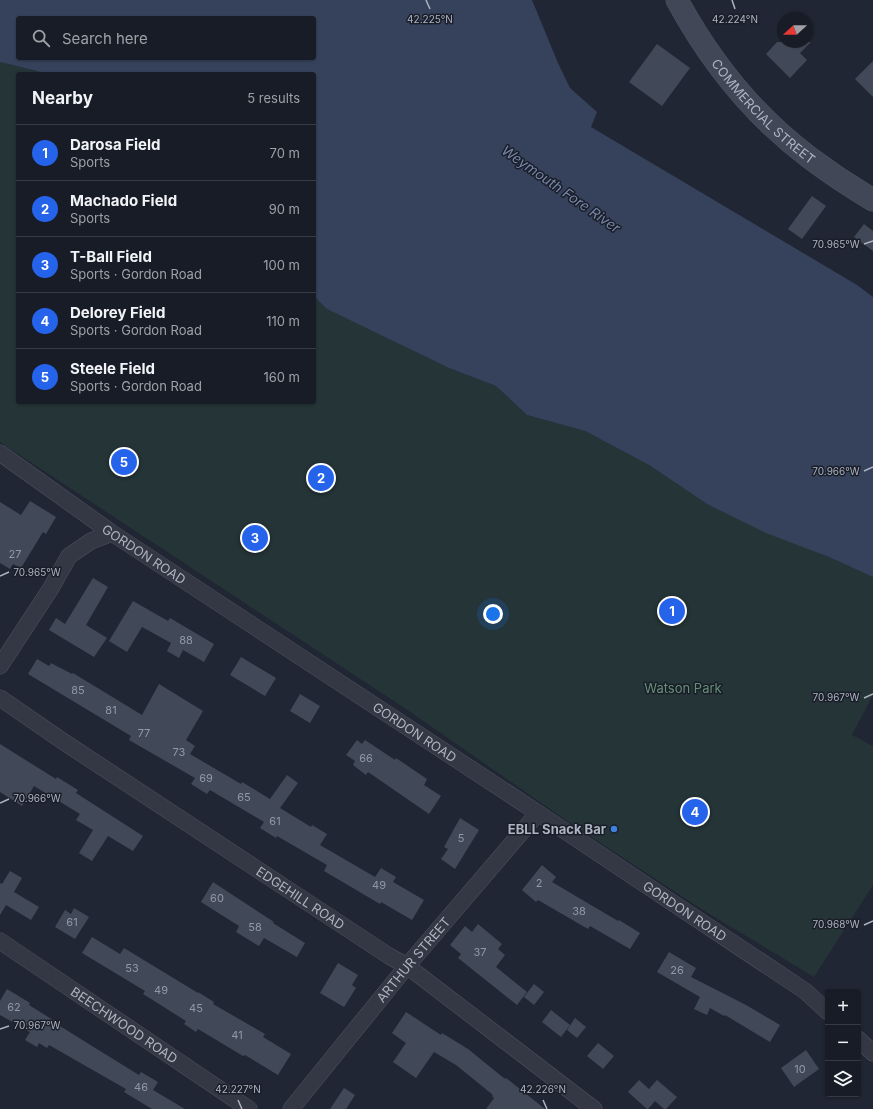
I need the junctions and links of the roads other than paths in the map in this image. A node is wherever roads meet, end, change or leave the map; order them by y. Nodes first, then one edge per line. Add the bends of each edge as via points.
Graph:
1 (677, 0) edge
2 (873, 200) edge
3 (0, 453) edge
4 (112, 533) junction
5 (0, 666) edge
6 (0, 698) edge
7 (538, 813) junction
8 (0, 941) edge
9 (407, 966) junction
10 (825, 1009) edge
11 (861, 1042) edge
12 (873, 1053) edge
13 (249, 1109) edge
14 (291, 1109) edge
15 (594, 1109) edge

1 - 2 main road, COMMERCIAL STREET via 721,69 763,116 814,161
3 - 4 street, GORDON ROAD
4 - 5 street via 91,541 69,556
4 - 7 street, GORDON ROAD
6 - 9 street, EDGEHILL ROAD
7 - 9 street, ARTHUR STREET
7 - 10 street, GORDON ROAD via 805,991
8 - 13 street, BEECHWOOD ROAD
9 - 14 street, ARTHUR STREET
9 - 15 street, EDGEHILL ROAD
11 - 12 street

